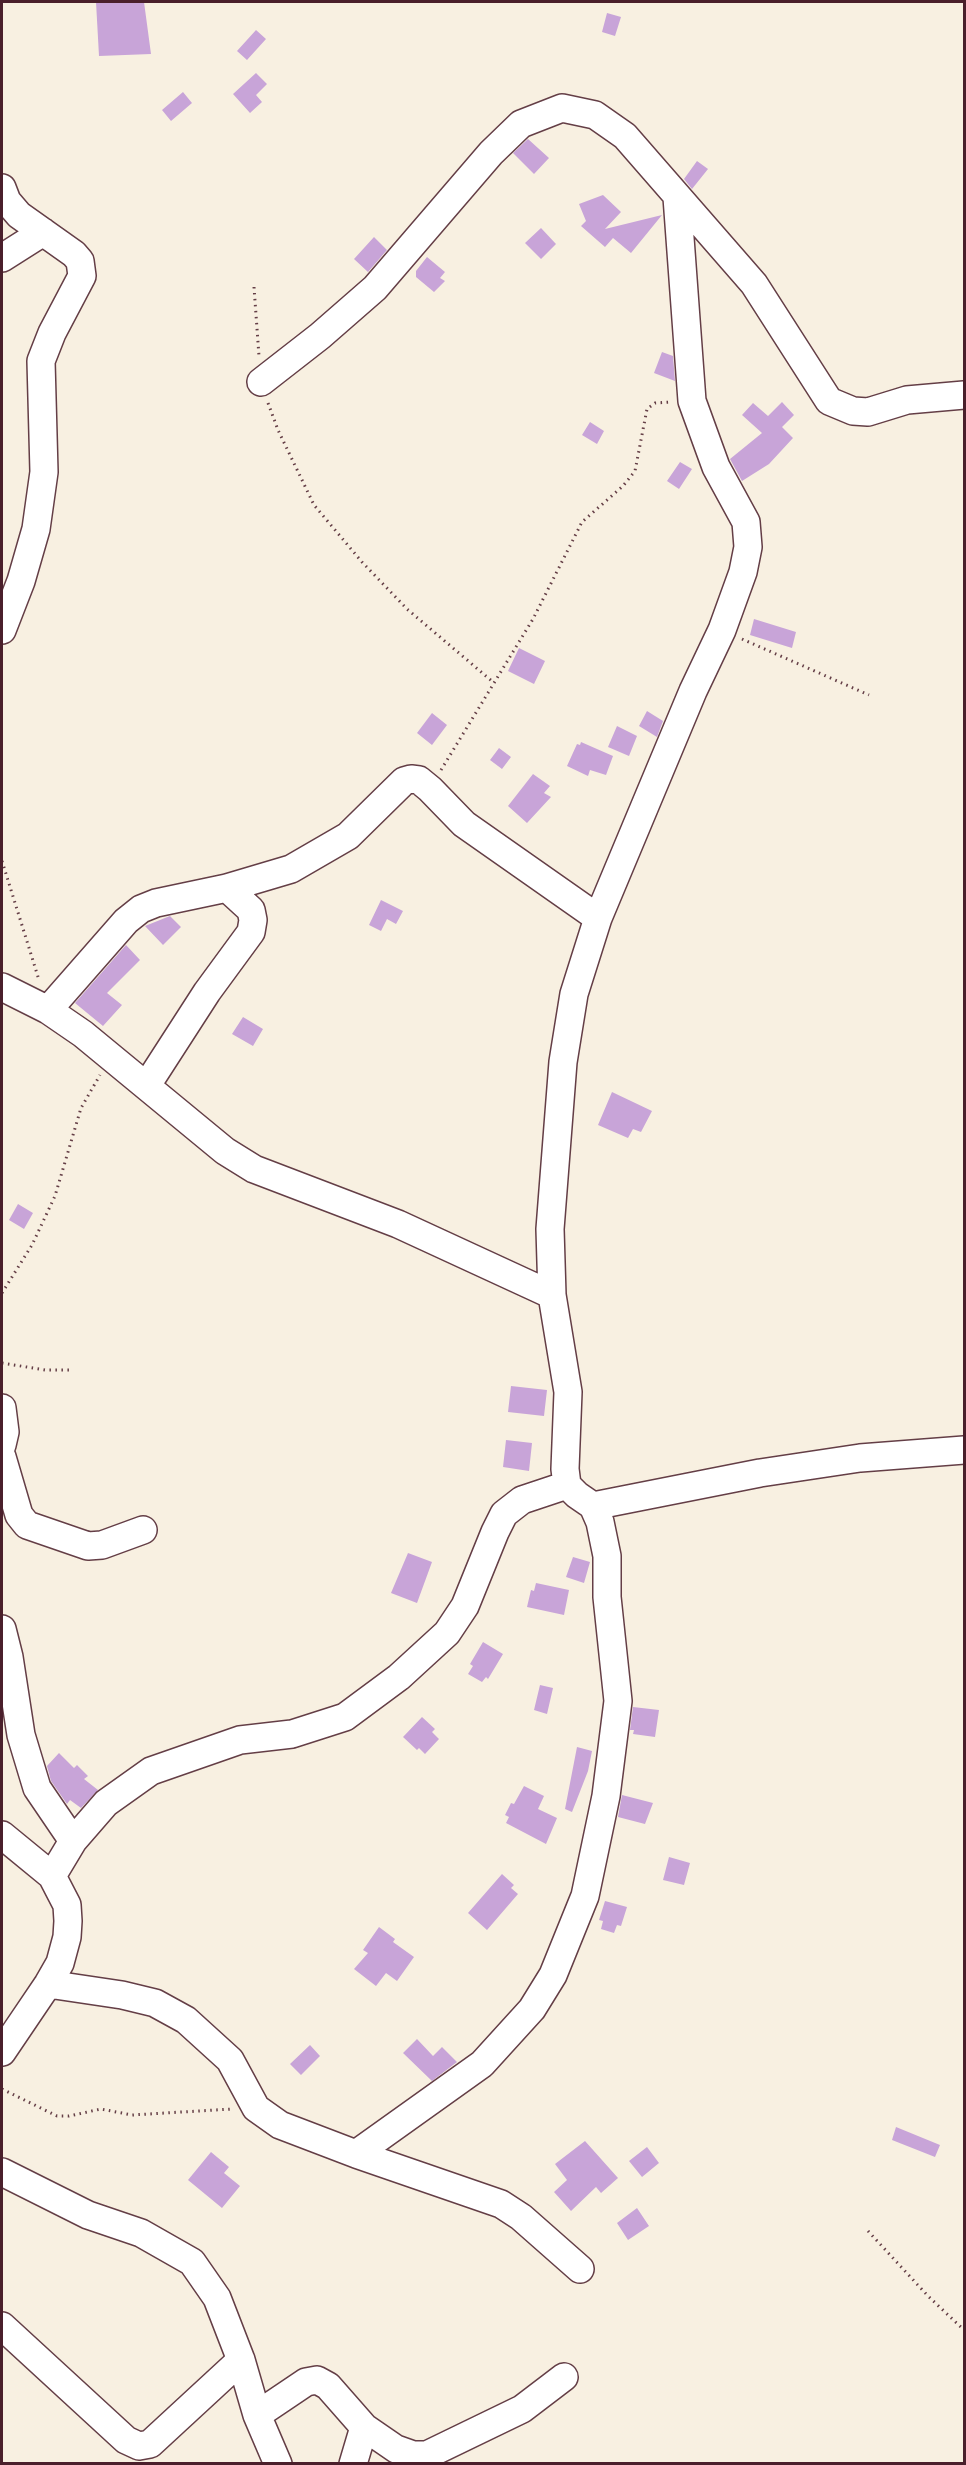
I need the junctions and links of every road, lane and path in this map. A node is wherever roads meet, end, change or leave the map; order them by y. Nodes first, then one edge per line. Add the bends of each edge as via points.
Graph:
1 (2, 188) edge
2 (677, 196) junction
3 (43, 232) junction
4 (2, 258) edge
5 (255, 286) dead end
6 (261, 382) junction
7 (964, 395) edge
8 (692, 401) junction
9 (2, 630) edge
10 (722, 630) junction
11 (493, 682) junction
12 (869, 695) dead end
13 (430, 789) junction
14 (2, 861) edge
15 (227, 888) junction
16 (598, 918) junction
17 (2, 987) edge
18 (48, 1010) junction
19 (110, 1056) junction
20 (147, 1085) junction
21 (2, 1293) edge
22 (552, 1295) junction
23 (2, 1363) edge
24 (70, 1370) dead end
25 (2, 1408) edge
26 (2, 1445) edge
27 (964, 1450) edge
28 (2, 1457) edge
29 (567, 1485) junction
30 (593, 1506) junction
31 (143, 1530) dead end
32 (2, 1629) edge
33 (2, 1835) edge
34 (73, 1841) junction
35 (52, 1876) junction
36 (48, 1984) junction
37 (2, 2052) edge
38 (2, 2089) edge
39 (256, 2108) junction
40 (356, 2154) junction
41 (2, 2172) edge
42 (868, 2231) dead end
43 (580, 2268) dead end
44 (2, 2326) edge
45 (964, 2330) edge
46 (241, 2360) junction
47 (564, 2377) dead end
48 (257, 2415) junction
49 (364, 2427) junction
50 (141, 2455) edge
51 (278, 2463) edge
52 (353, 2463) edge

1 - 3 street via 19,215
2 - 6 street via 625,136 595,115 562,108 521,124 491,153 375,288
2 - 7 street via 754,284 829,401 853,411 868,412 907,400
2 - 8 street
3 - 4 street
3 - 9 street via 74,254 80,261 82,276 41,361 41,495 21,581
5 - 6 path
6 - 11 path via 278,430 314,505 407,609
8 - 10 street via 716,467 746,522 748,547 743,572
8 - 11 path via 655,403 647,409 635,471 582,522 533,619
10 - 12 path
10 - 16 street
11 - 13 path
13 - 15 street via 419,780 404,781 348,836 291,869
13 - 16 street via 464,824
14 - 18 path
15 - 18 street via 141,909
15 - 20 street via 251,910 251,932
16 - 22 street via 574,994 563,1062 550,1229
17 - 18 street
18 - 19 street
19 - 20 street
19 - 21 path via 81,1108 55,1196 32,1245
20 - 22 street via 254,1169 398,1224
22 - 29 street via 568,1392
23 - 24 path
25 - 26 street
27 - 30 street via 849,1459
28 - 31 street via 27,1526 88,1546
29 - 30 street
29 - 34 street via 522,1500 504,1514 465,1606 447,1633 399,1677 345,1717 292,1734 240,1740 151,1771 106,1803
30 - 40 street via 607,1556 607,1597 618,1701 606,1796 585,1896 554,1975 509,2036 459,2082
32 - 34 street via 21,1735 37,1788
33 - 35 street
34 - 35 street
35 - 36 street via 67,1905 69,1921 60,1963
36 - 37 street
36 - 39 street via 122,1995 155,2004 186,2020 230,2060
38 - 39 path via 57,2116 101,2109 132,2115
39 - 40 street via 280,2125
40 - 43 street via 501,2204
41 - 46 street via 88,2215 141,2234 192,2262 217,2298
42 - 45 path
44 - 50 street
46 - 48 street
46 - 50 street
47 - 49 street via 522,2409 427,2455 413,2456 396,2449
48 - 49 street via 306,2382 317,2380 328,2386
48 - 51 street
49 - 52 street

